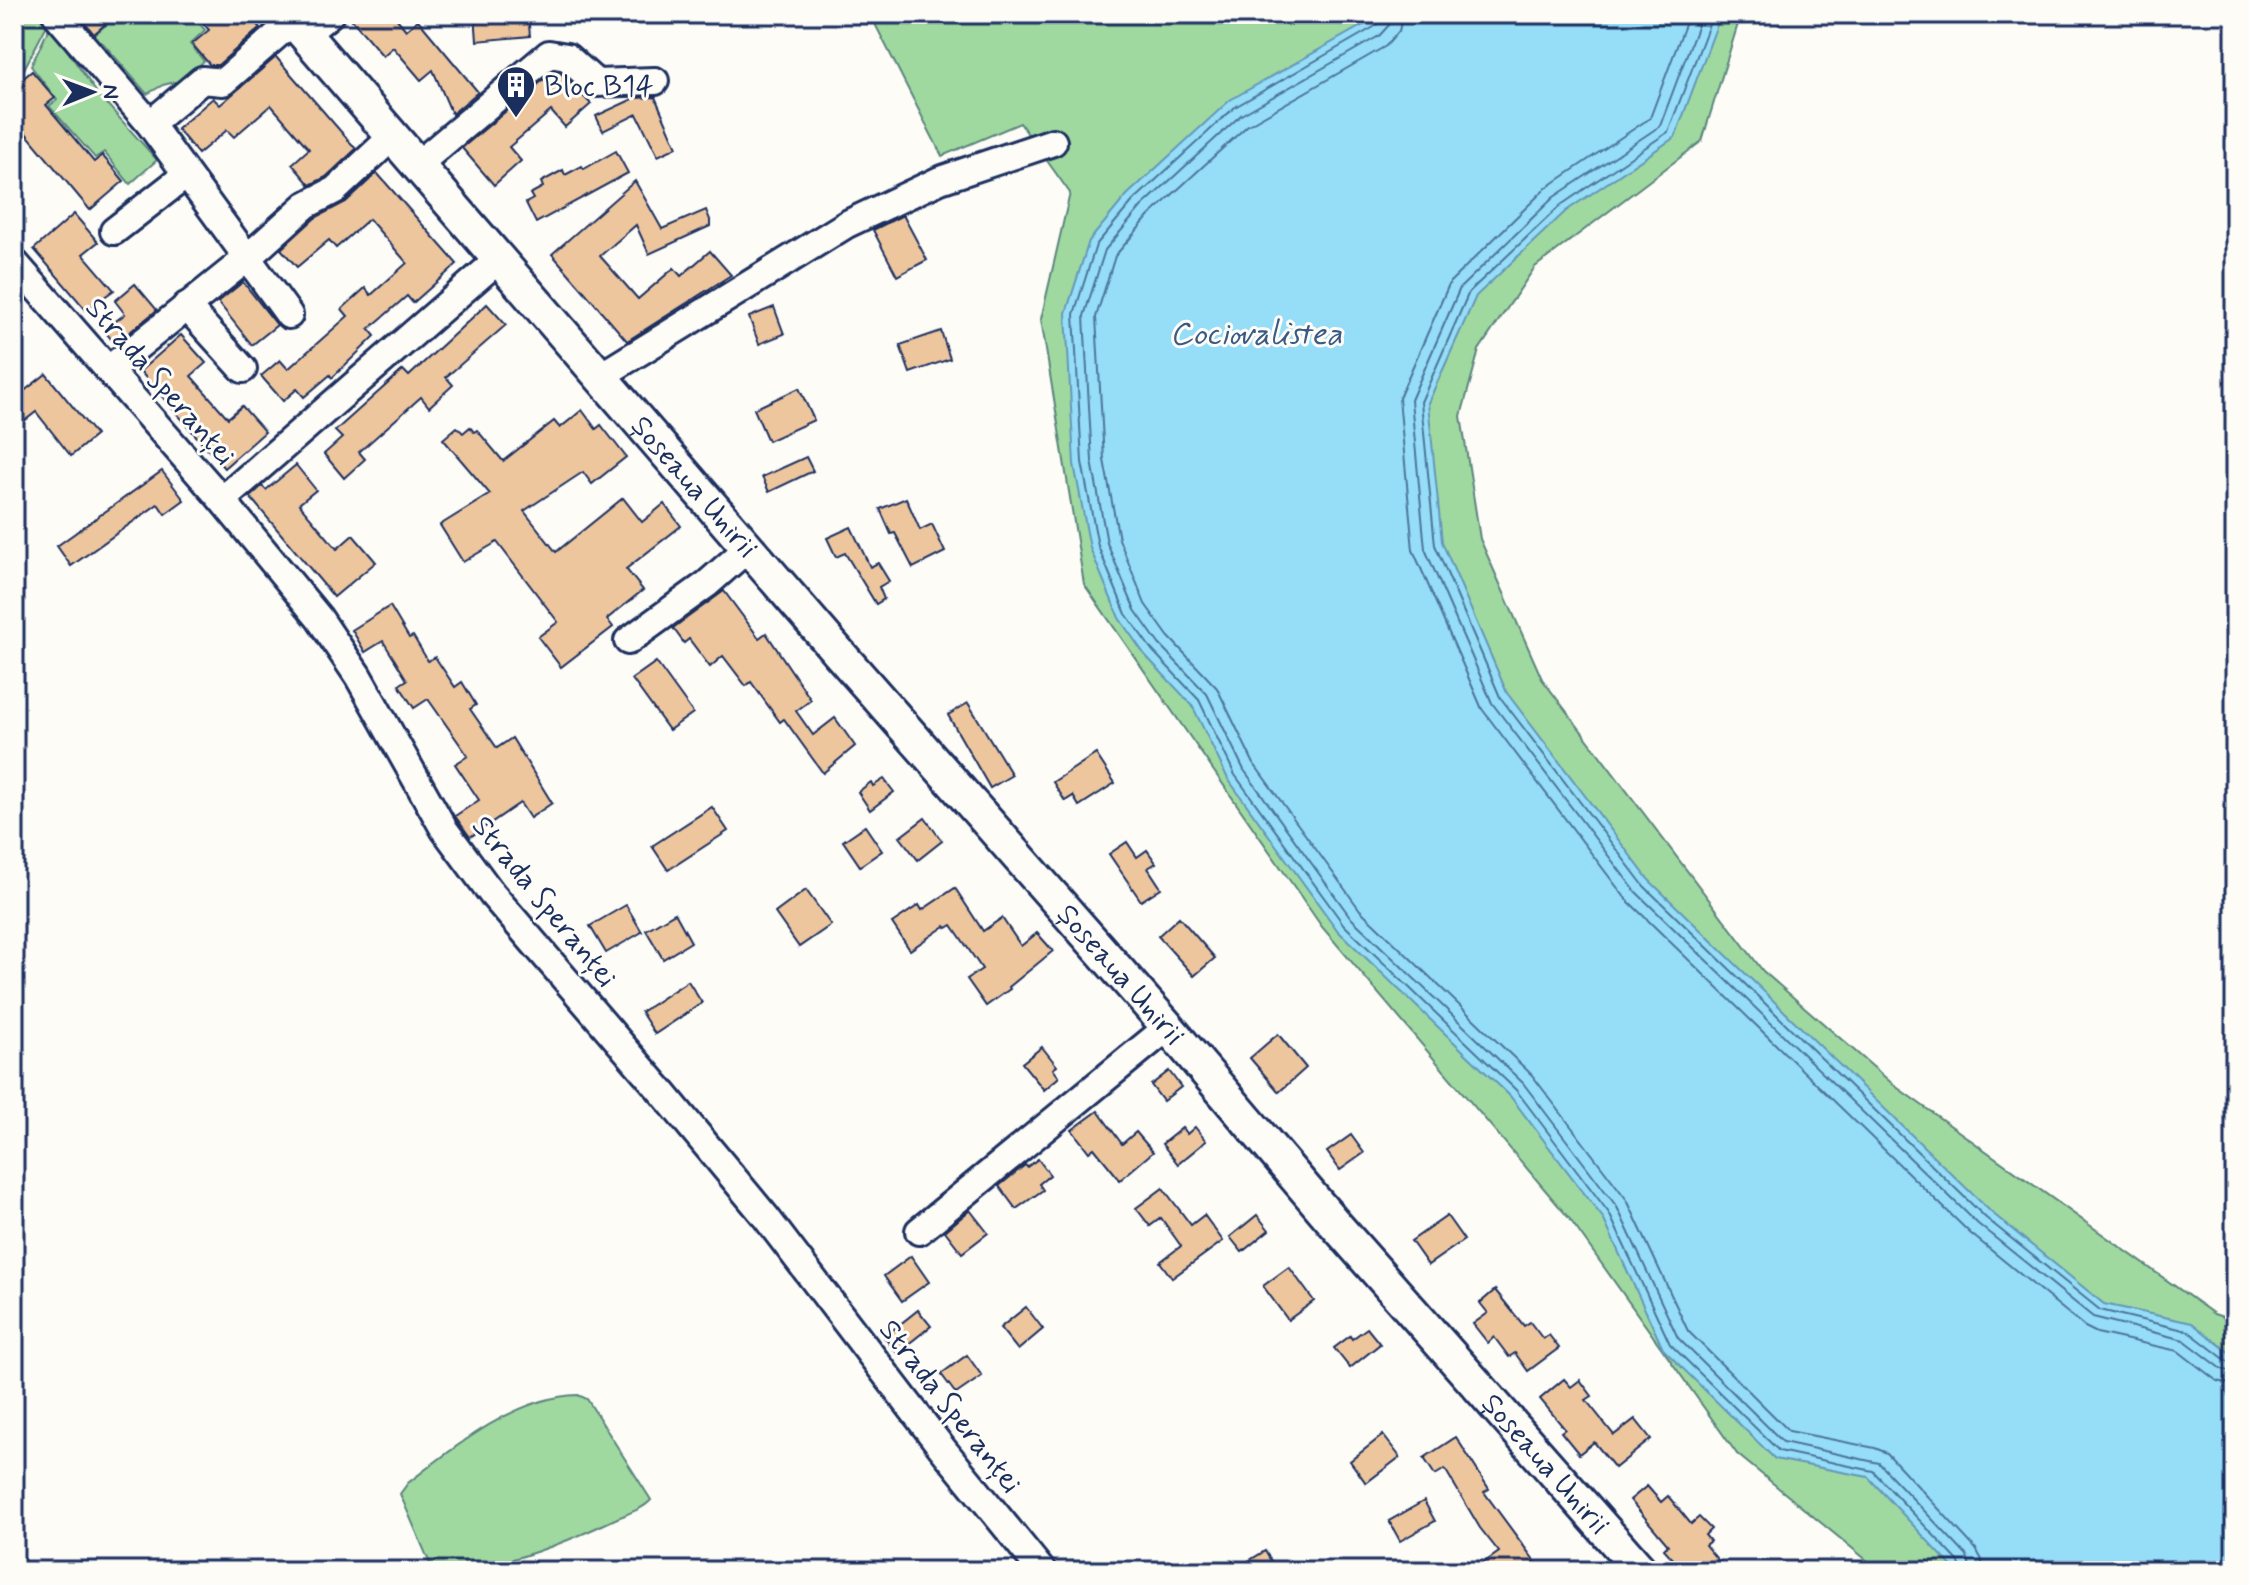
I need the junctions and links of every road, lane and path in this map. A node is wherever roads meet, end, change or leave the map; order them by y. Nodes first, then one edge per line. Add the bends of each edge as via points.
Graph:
1 (56, 14) edge
2 (330, 14) edge
3 (295, 23) edge
4 (655, 81) dead end
5 (150, 124) junction
6 (391, 138) junction
7 (1053, 142) dead end
8 (416, 166) junction
9 (186, 175) junction
10 (114, 231) dead end
11 (246, 259) junction
12 (498, 260) junction
13 (14, 262) edge
14 (186, 306) junction
15 (289, 315) dead end
16 (243, 369) dead end
17 (108, 370) junction
18 (599, 377) junction
19 (222, 500) junction
20 (748, 548) junction
21 (628, 641) dead end
22 (1168, 1027) junction
23 (919, 1231) dead end
24 (1042, 1571) edge
25 (1641, 1571) edge

1 - 5 street
2 - 3 street
3 - 5 street via 223,82 202,80
3 - 6 main road, Șoseaua Unirii
4 - 8 street via 596,83 567,57 549,54
5 - 9 street
6 - 8 main road, Șoseaua Unirii
6 - 11 street via 335,190 306,205
7 - 18 street via 940,180 847,224
8 - 12 main road, Șoseaua Unirii
9 - 10 street
9 - 11 street
11 - 14 street
11 - 15 street
12 - 18 main road, Șoseaua Unirii
12 - 19 street
13 - 17 street, Strada Speranței
14 - 16 street
14 - 17 street
17 - 19 street, Strada Speranței
18 - 20 main road, Șoseaua Unirii
19 - 24 street, Strada Speranței via 327,630 444,829 492,894 765,1216
20 - 21 street
20 - 22 main road, Șoseaua Unirii
22 - 23 street
22 - 25 main road, Șoseaua Unirii

